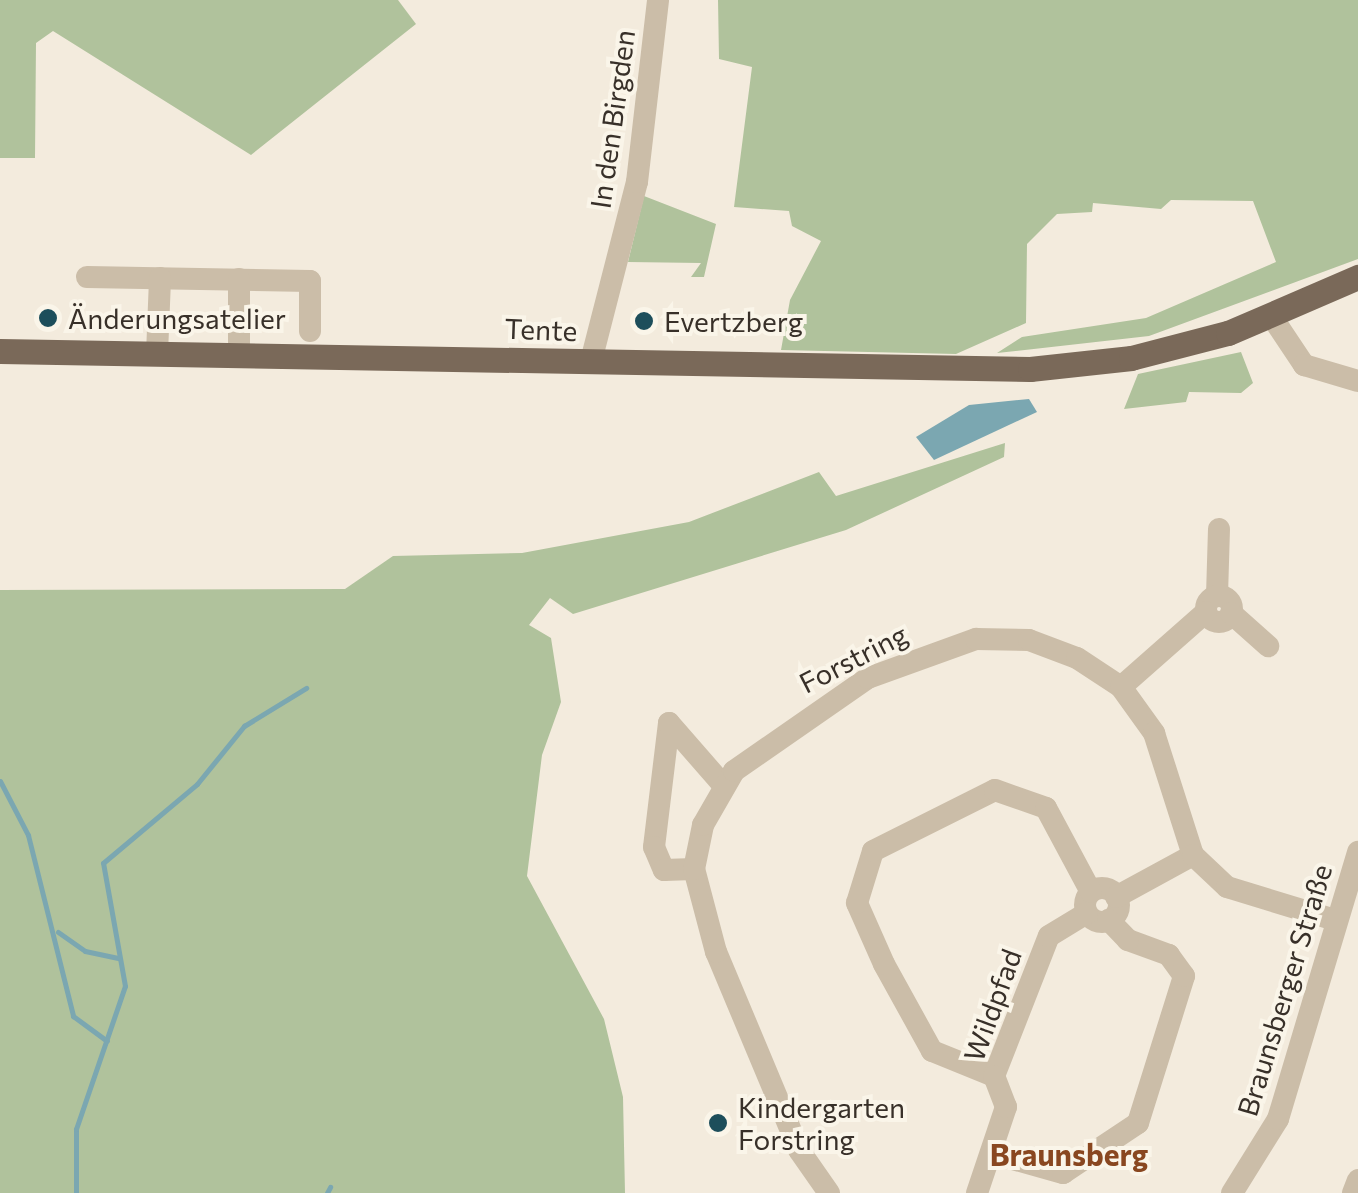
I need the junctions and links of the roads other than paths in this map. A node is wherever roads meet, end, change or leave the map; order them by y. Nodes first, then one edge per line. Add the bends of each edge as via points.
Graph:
1 (658, 0) edge
2 (1358, 276) edge
3 (87, 277) dead end
4 (160, 278) junction
5 (240, 279) junction
6 (1272, 317) junction
7 (310, 331) dead end
8 (0, 351) edge
9 (156, 354) junction
10 (239, 355) junction
11 (591, 361) junction
12 (1358, 381) edge
13 (1219, 529) dead end
14 (1218, 607) junction
15 (1268, 646) dead end
16 (1121, 686) junction
17 (723, 784) junction
18 (1358, 852) edge
19 (1193, 855) junction
20 (694, 869) junction
21 (1101, 905) junction
22 (1335, 920) junction
23 (994, 1076) junction
24 (991, 1153) junction
25 (1358, 1180) edge
26 (828, 1193) edge
27 (977, 1193) edge
28 (1232, 1193) edge
29 (1353, 1193) edge

1 - 11 street, In den Birgden via 637,182
2 - 6 main road, Tente
3 - 4 street
4 - 5 street
4 - 9 street
5 - 7 street via 310,281
5 - 10 street
6 - 11 main road, Tente via 1073,366 849,369
6 - 12 street via 1304,364
8 - 9 main road, Tente
9 - 10 main road, Tente
10 - 11 main road, Tente
13 - 14 street
14 - 15 street
14 - 16 street
16 - 17 street, Forstring via 1054,647 965,641 836,697 772,737
16 - 19 street, Forstring via 1154,733
17 - 20 street, Forstring
17 - 20 street via 669,723 654,847 664,870
18 - 22 street, Braunsberger Straße
19 - 21 street, Wildpfad
19 - 22 street via 1227,887
20 - 26 street via 716,952 799,1150
21 - 23 street, Wildpfad via 1050,936
21 - 23 street via 1046,808 996,790 873,850 857,904 884,964 932,1051
21 - 24 street via 1128,940 1169,955 1184,976 1138,1123 1062,1173
22 - 28 street, Braunsberger Straße via 1278,1119
23 - 24 street, Wildpfad via 1006,1107
24 - 27 street, Wildpfad
25 - 29 street

